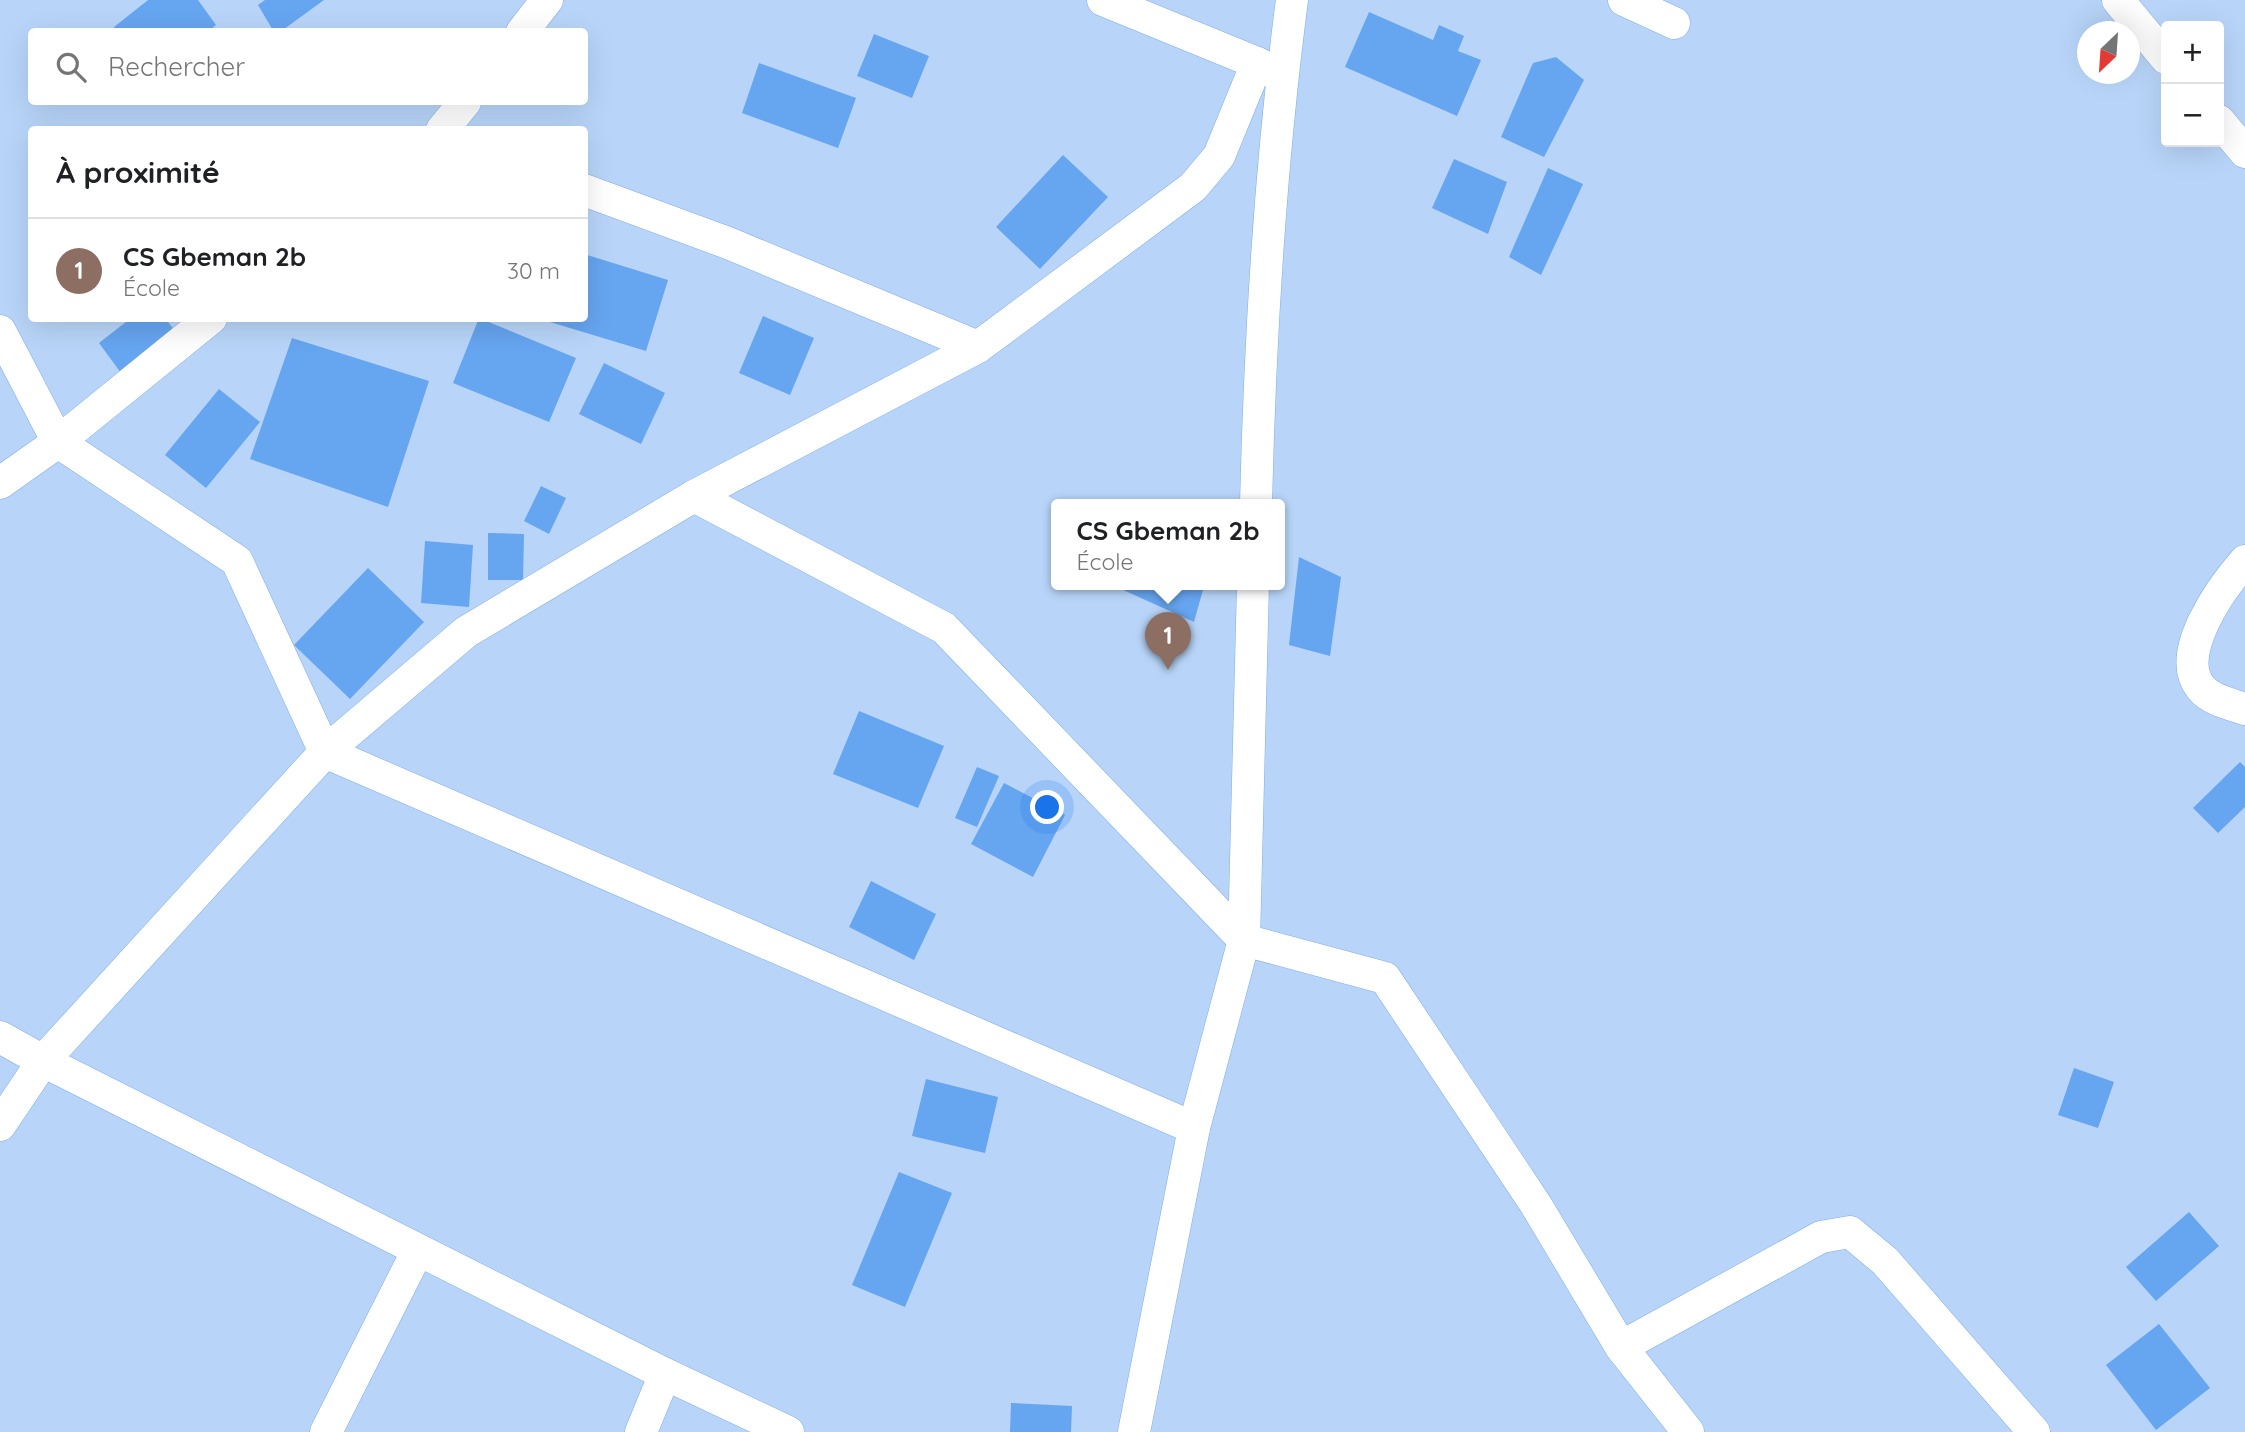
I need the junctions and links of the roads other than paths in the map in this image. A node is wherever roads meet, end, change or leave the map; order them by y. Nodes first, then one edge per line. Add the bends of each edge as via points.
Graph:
1 (547, 0) edge
2 (1103, 0) edge
3 (1292, 0) edge
4 (1624, 0) edge
5 (2118, 0) edge
6 (1674, 23) dead end
7 (525, 28) edge
8 (2161, 52) edge
9 (1269, 70) junction
10 (463, 105) edge
11 (445, 126) edge
12 (2224, 127) edge
13 (2245, 152) edge
14 (588, 191) edge
15 (206, 322) edge
16 (0, 331) edge
17 (978, 348) junction
18 (58, 442) junction
19 (0, 483) edge
20 (694, 496) junction
21 (1256, 499) edge
22 (2245, 561) edge
23 (1253, 590) edge
24 (2245, 709) edge
25 (325, 752) junction
26 (1244, 940) junction
27 (0, 1037) edge
28 (43, 1061) junction
29 (0, 1125) edge
30 (1194, 1128) junction
31 (418, 1250) junction
32 (1621, 1347) junction
33 (665, 1374) junction
34 (326, 1432) edge
35 (641, 1432) edge
36 (788, 1432) edge
37 (1134, 1432) edge
38 (1688, 1432) edge
39 (2034, 1432) edge

1 - 7 street
2 - 9 street
3 - 9 street
4 - 6 street
5 - 8 street
9 - 17 street via 1219,156 1193,187
9 - 21 street
10 - 11 street
12 - 13 street
14 - 17 street via 728,243
15 - 18 street
16 - 18 street
17 - 20 street
18 - 19 street
18 - 25 street via 237,561
20 - 25 street via 466,632
20 - 26 street via 944,628
22 - 24 street via 2199,628 2191,661 2205,692
23 - 26 street
25 - 28 street
25 - 30 street
26 - 30 street
26 - 32 street via 1385,978 1536,1205
27 - 28 street
28 - 29 street
28 - 31 street
30 - 37 street
31 - 33 street
31 - 34 street
32 - 38 street
32 - 39 street via 1821,1237 1850,1232 1885,1261
33 - 35 street
33 - 36 street

